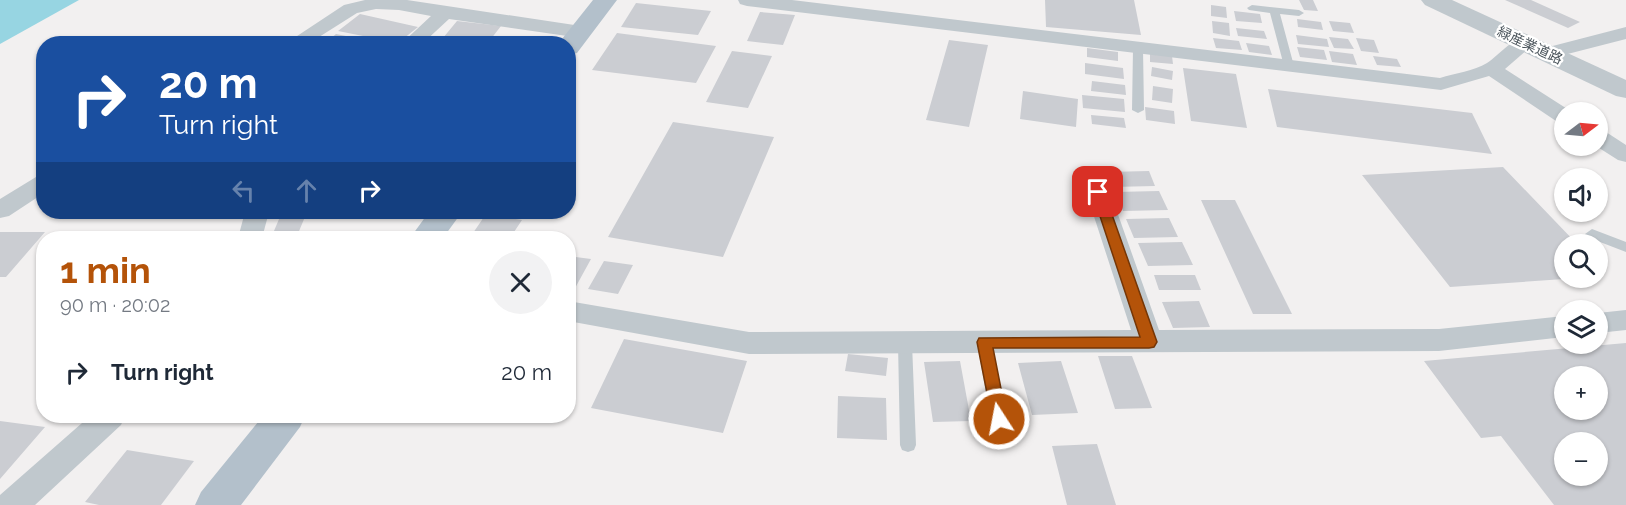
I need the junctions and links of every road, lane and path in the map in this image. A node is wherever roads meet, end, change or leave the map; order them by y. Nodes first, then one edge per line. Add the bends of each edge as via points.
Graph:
1 (605, 0) edge
2 (747, 0) edge
3 (1433, 0) edge
4 (1252, 8) dead end
5 (1274, 10) junction
6 (445, 13) junction
7 (1299, 13) dead end
8 (1626, 33) edge
9 (307, 36) edge
10 (419, 36) edge
11 (556, 36) edge
12 (576, 39) edge
13 (1537, 48) junction
14 (1138, 49) junction
15 (1289, 66) junction
16 (1487, 71) junction
17 (1626, 90) edge
18 (1138, 110) dead end
19 (1554, 110) edge
20 (1608, 143) edge
21 (1626, 155) edge
22 (36, 187) edge
23 (1098, 192) dead end
24 (0, 210) edge
25 (441, 219) edge
26 (431, 231) edge
27 (1608, 240) edge
28 (1626, 247) edge
29 (576, 311) edge
30 (1626, 320) edge
31 (1608, 322) edge
32 (1554, 328) edge
33 (984, 342) junction
34 (1149, 342) junction
35 (905, 343) junction
36 (102, 423) edge
37 (280, 423) edge
38 (1002, 438) dead end
39 (908, 445) dead end
40 (12, 505) edge
41 (216, 505) edge

1 - 12 main road
2 - 14 street
3 - 13 street, 緑産業道路
4 - 5 lane
5 - 7 lane
5 - 15 lane
6 - 9 street via 376,3 351,9
6 - 10 street
6 - 11 street
8 - 13 street
13 - 16 street
13 - 17 street, 緑産業道路
14 - 15 street
14 - 18 lane
15 - 16 street via 1441,84
16 - 19 street
20 - 21 street
22 - 24 street
23 - 34 street
25 - 26 main road
27 - 28 lane
29 - 35 street via 749,343
30 - 31 street
32 - 34 street via 1439,340
33 - 34 street
33 - 35 street
33 - 38 lane
35 - 39 lane
36 - 40 street
37 - 41 main road

